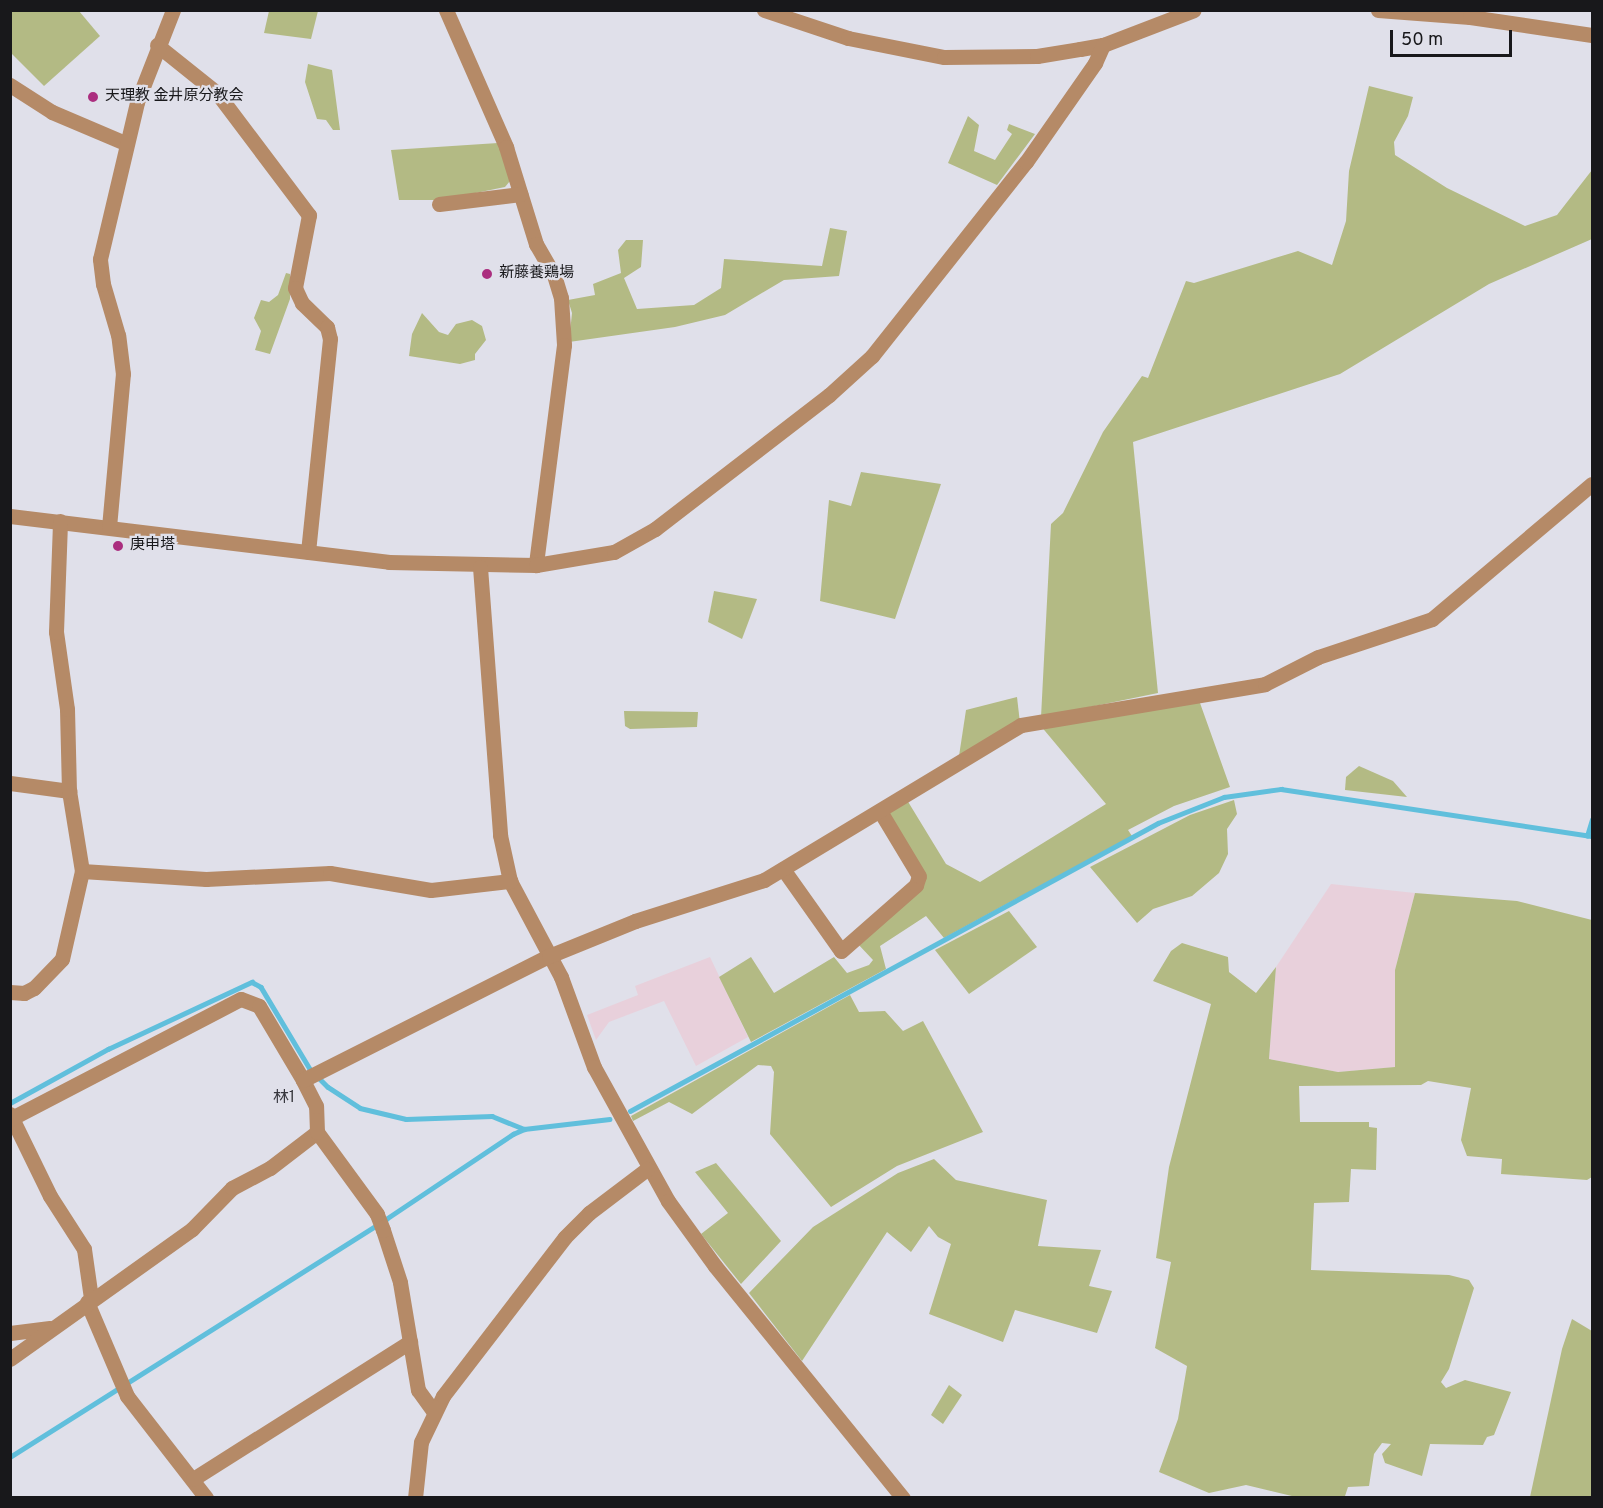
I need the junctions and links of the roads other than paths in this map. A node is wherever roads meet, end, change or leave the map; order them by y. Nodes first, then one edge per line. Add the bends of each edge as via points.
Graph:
1 (173, 10) edge
2 (446, 10) edge
3 (764, 10) edge
4 (1378, 10) edge
5 (1188, 11) edge
6 (1593, 35) edge
7 (157, 45) junction
8 (1103, 45) junction
9 (10, 85) edge
10 (125, 143) junction
11 (520, 194) junction
12 (439, 204) dead end
13 (1593, 484) edge
14 (10, 516) edge
15 (60, 521) junction
16 (109, 527) junction
17 (308, 552) junction
18 (536, 565) junction
19 (480, 567) junction
20 (10, 783) edge
21 (69, 791) junction
22 (880, 811) junction
23 (783, 869) junction
24 (82, 871) junction
25 (510, 881) junction
26 (549, 956) junction
27 (11, 993) edge
28 (303, 1080) junction
29 (11, 1117) edge
30 (317, 1132) junction
31 (647, 1169) junction
32 (89, 1300) junction
33 (50, 1328) junction
34 (10, 1333) edge
35 (410, 1342) junction
36 (10, 1359) edge
37 (434, 1412) junction
38 (193, 1479) junction
39 (206, 1497) edge
40 (415, 1497) edge
41 (903, 1497) edge

1 - 7 street
2 - 11 street via 506,147
3 - 8 street via 848,38 944,57 1037,56
4 - 6 street via 1470,17
5 - 8 street
7 - 10 street
7 - 17 street via 217,93 309,215 295,288 302,303 327,327 330,339
8 - 18 street via 1095,63 1026,162 872,356 829,395 633,543 582,560
9 - 10 street via 52,112
10 - 16 street via 100,271 118,335 123,374
11 - 12 street
11 - 18 street via 536,244 554,276 565,322
13 - 22 street via 1432,619 1318,657 1265,684 1021,725
14 - 15 street
15 - 16 street
15 - 21 street via 56,632 67,709
16 - 17 street
17 - 19 street via 388,562
18 - 19 street
19 - 25 street via 495,806
20 - 21 street
21 - 24 street
22 - 23 street
22 - 23 street via 919,876 916,885 841,951
23 - 26 street via 764,880 635,921
24 - 25 street via 206,879 330,873 431,890
24 - 27 street via 62,959 34,988
25 - 26 street
26 - 28 street
26 - 31 street via 570,998 604,1089
28 - 29 street via 259,1006 242,999
28 - 30 street via 316,1107
29 - 32 street via 50,1196 84,1249
30 - 32 street via 270,1168 232,1188 192,1228
30 - 35 street via 377,1214 400,1282
31 - 37 street via 589,1213 565,1237
31 - 41 street via 715,1266
32 - 33 street
32 - 38 street via 127,1396
33 - 34 street
33 - 36 street
35 - 37 street via 417,1390
35 - 38 street
37 - 40 street via 420,1442
38 - 39 street

